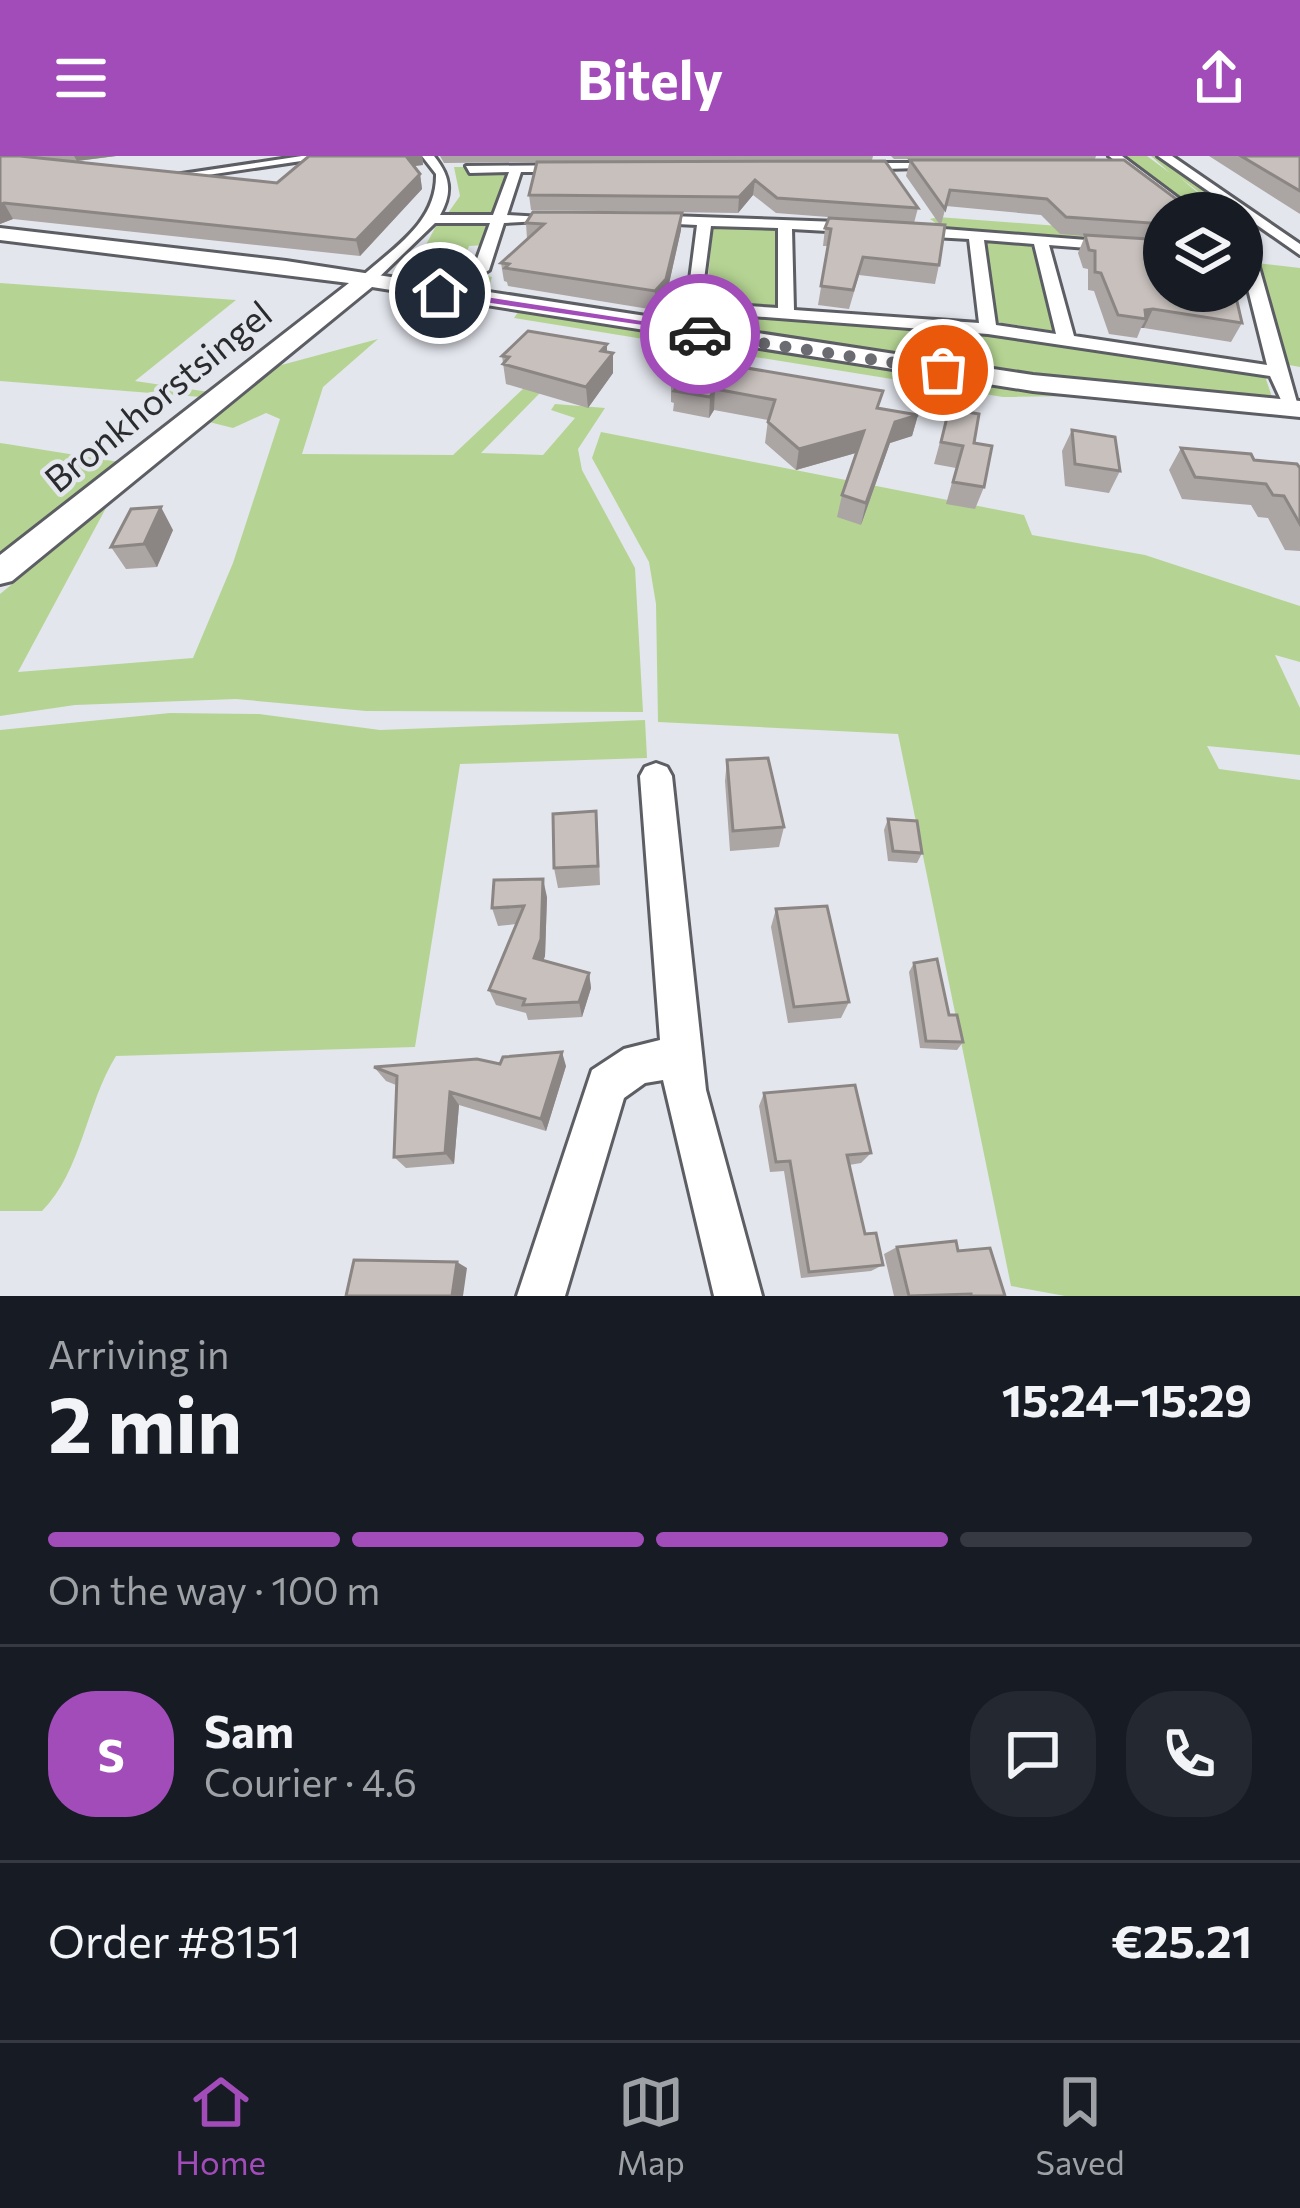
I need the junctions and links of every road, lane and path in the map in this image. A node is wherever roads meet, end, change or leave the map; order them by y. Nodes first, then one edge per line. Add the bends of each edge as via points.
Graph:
1 (329, 156) edge
2 (428, 156) edge
3 (1164, 156) edge
4 (1111, 161) edge
5 (885, 162) edge
6 (842, 167) edge
7 (976, 167) edge
8 (601, 168) edge
9 (470, 169) dead end
10 (516, 169) junction
11 (143, 178) edge
12 (898, 183) edge
13 (1163, 192) edge
14 (499, 219) junction
15 (590, 219) edge
16 (613, 219) edge
17 (431, 220) junction
18 (705, 220) junction
19 (785, 223) junction
20 (932, 231) junction
21 (1143, 231) edge
22 (0, 234) edge
23 (976, 235) junction
24 (1040, 240) junction
25 (1143, 248) edge
26 (1300, 251) edge
27 (1263, 257) edge
28 (1300, 261) edge
29 (481, 270) dead end
30 (366, 281) junction
31 (1263, 301) edge
32 (786, 314) junction
33 (988, 329) junction
34 (1066, 340) junction
35 (1279, 372) junction
36 (1297, 409) edge
37 (0, 573) edge
38 (656, 776) dead end
39 (682, 1058) junction
40 (541, 1296) edge
41 (738, 1296) edge

1 - 11 street
2 - 17 street via 445,191
3 - 26 street
4 - 13 street
5 - 6 street
5 - 7 street
5 - 12 street
8 - 10 street
9 - 10 street
10 - 14 street
14 - 15 street
14 - 17 street
14 - 29 street
16 - 18 street
17 - 30 street
18 - 19 street
18 - 32 street via 692,307
19 - 20 street
19 - 32 street
20 - 21 street via 919,214
20 - 23 street
22 - 30 street
23 - 24 street
23 - 33 street
24 - 25 street
24 - 34 street
27 - 28 street
30 - 36 street via 1033,383
30 - 37 street, Bronkhorstsingel
31 - 35 street
32 - 33 street
33 - 34 street
34 - 35 street
35 - 36 street
38 - 39 street
39 - 40 street via 638,1063 607,1085
39 - 41 street

